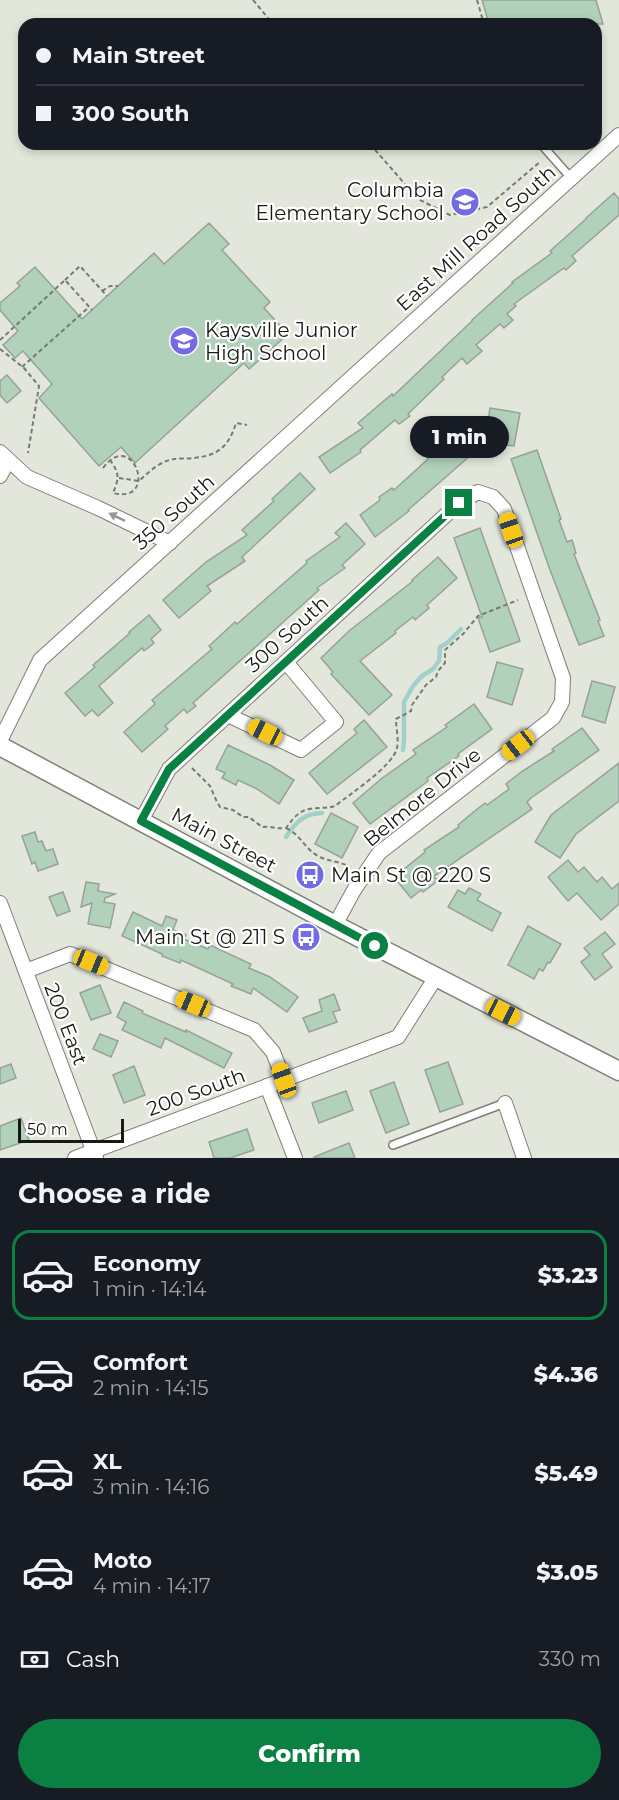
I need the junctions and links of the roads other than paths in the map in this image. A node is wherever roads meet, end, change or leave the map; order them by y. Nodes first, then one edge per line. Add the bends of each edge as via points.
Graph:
1 (619, 135) edge
2 (546, 150) edge
3 (602, 150) edge
4 (602, 150) edge
5 (571, 178) junction
6 (401, 331) joint
7 (4, 457) edge
8 (0, 476) edge
9 (478, 492) joint
10 (170, 543) junction
11 (286, 662) junction
12 (228, 715) junction
13 (0, 744) edge
14 (141, 821) junction
15 (0, 904) edge
16 (335, 925) junction
17 (26, 971) junction
18 (436, 977) junction
19 (619, 1071) edge
20 (284, 1080) junction
21 (267, 1086) junction
22 (505, 1103) joint
23 (393, 1145) dead end
24 (95, 1155) edge
25 (75, 1158) edge
26 (295, 1158) edge
27 (524, 1158) edge

1 - 3 street, East Mill Road South
2 - 5 lane
4 - 5 street, East Mill Road South
5 - 6 street, East Mill Road South
6 - 10 street, 350 South
7 - 8 street
10 -> 7 street via 27,477
9 - 11 street, 300 South via 459,503
9 - 16 street, Belmore Drive via 493,497 504,508 563,678 562,702 553,718 379,853
10 - 13 street, 350 South via 40,660
11 - 12 street, 300 South
11 - 12 street via 336,722 301,750
12 - 14 street, 300 South via 169,769
13 - 14 main road, Main Street
14 - 16 main road, Main Street
15 - 17 street, 200 East
16 - 18 main road, Main Street
17 - 20 street via 70,954 254,1030 273,1052
17 - 24 street, 200 East
18 - 19 main road, Main Street
18 - 20 street, 200 South via 398,1037
20 - 21 street, 200 South
21 - 24 street, 200 South
21 - 26 street
22 - 23 lane
22 - 27 street
24 - 25 street, 200 South

